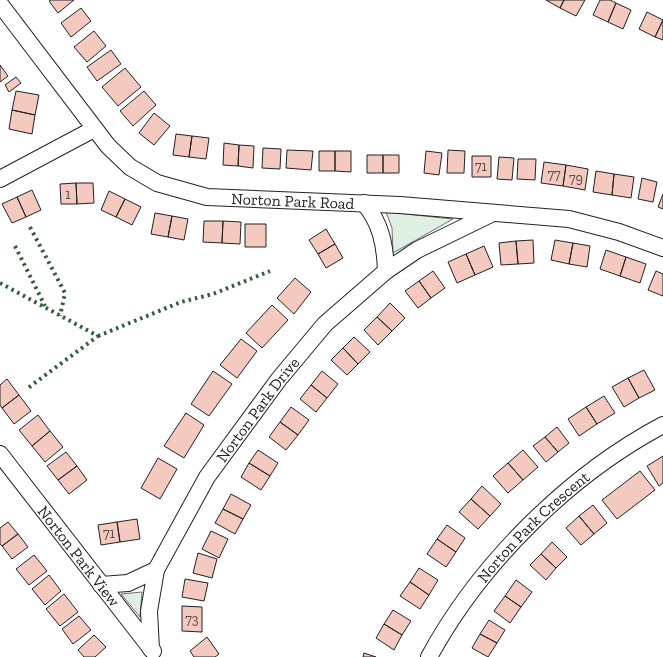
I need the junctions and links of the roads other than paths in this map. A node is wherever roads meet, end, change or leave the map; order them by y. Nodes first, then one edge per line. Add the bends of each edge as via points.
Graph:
1 (0, 4) edge
2 (94, 129) junction
3 (0, 179) edge
4 (364, 203) junction
5 (493, 213) junction
6 (663, 248) edge
7 (386, 270) junction
8 (663, 425) edge
9 (0, 454) edge
10 (156, 570) junction
11 (101, 585) junction
12 (154, 653) edge
13 (429, 657) edge

1 - 2 street, Norton Park Road
2 - 3 street
2 - 4 street, Norton Park Road via 130,167 172,188 208,197
4 - 5 street, Norton Park Road
4 - 7 street via 376,218 382,236
5 - 6 street, Norton Park Road via 583,222
5 - 7 street, Norton Park Drive via 417,250
7 - 10 street, Norton Park Drive via 325,324 279,379 206,477
8 - 13 street, Norton Park Crescent via 601,463 513,541 483,575
9 - 11 street, Norton Park View
10 - 11 street via 128,582
10 - 12 street, Norton Park Drive via 150,612
11 - 12 street, Norton Park View

